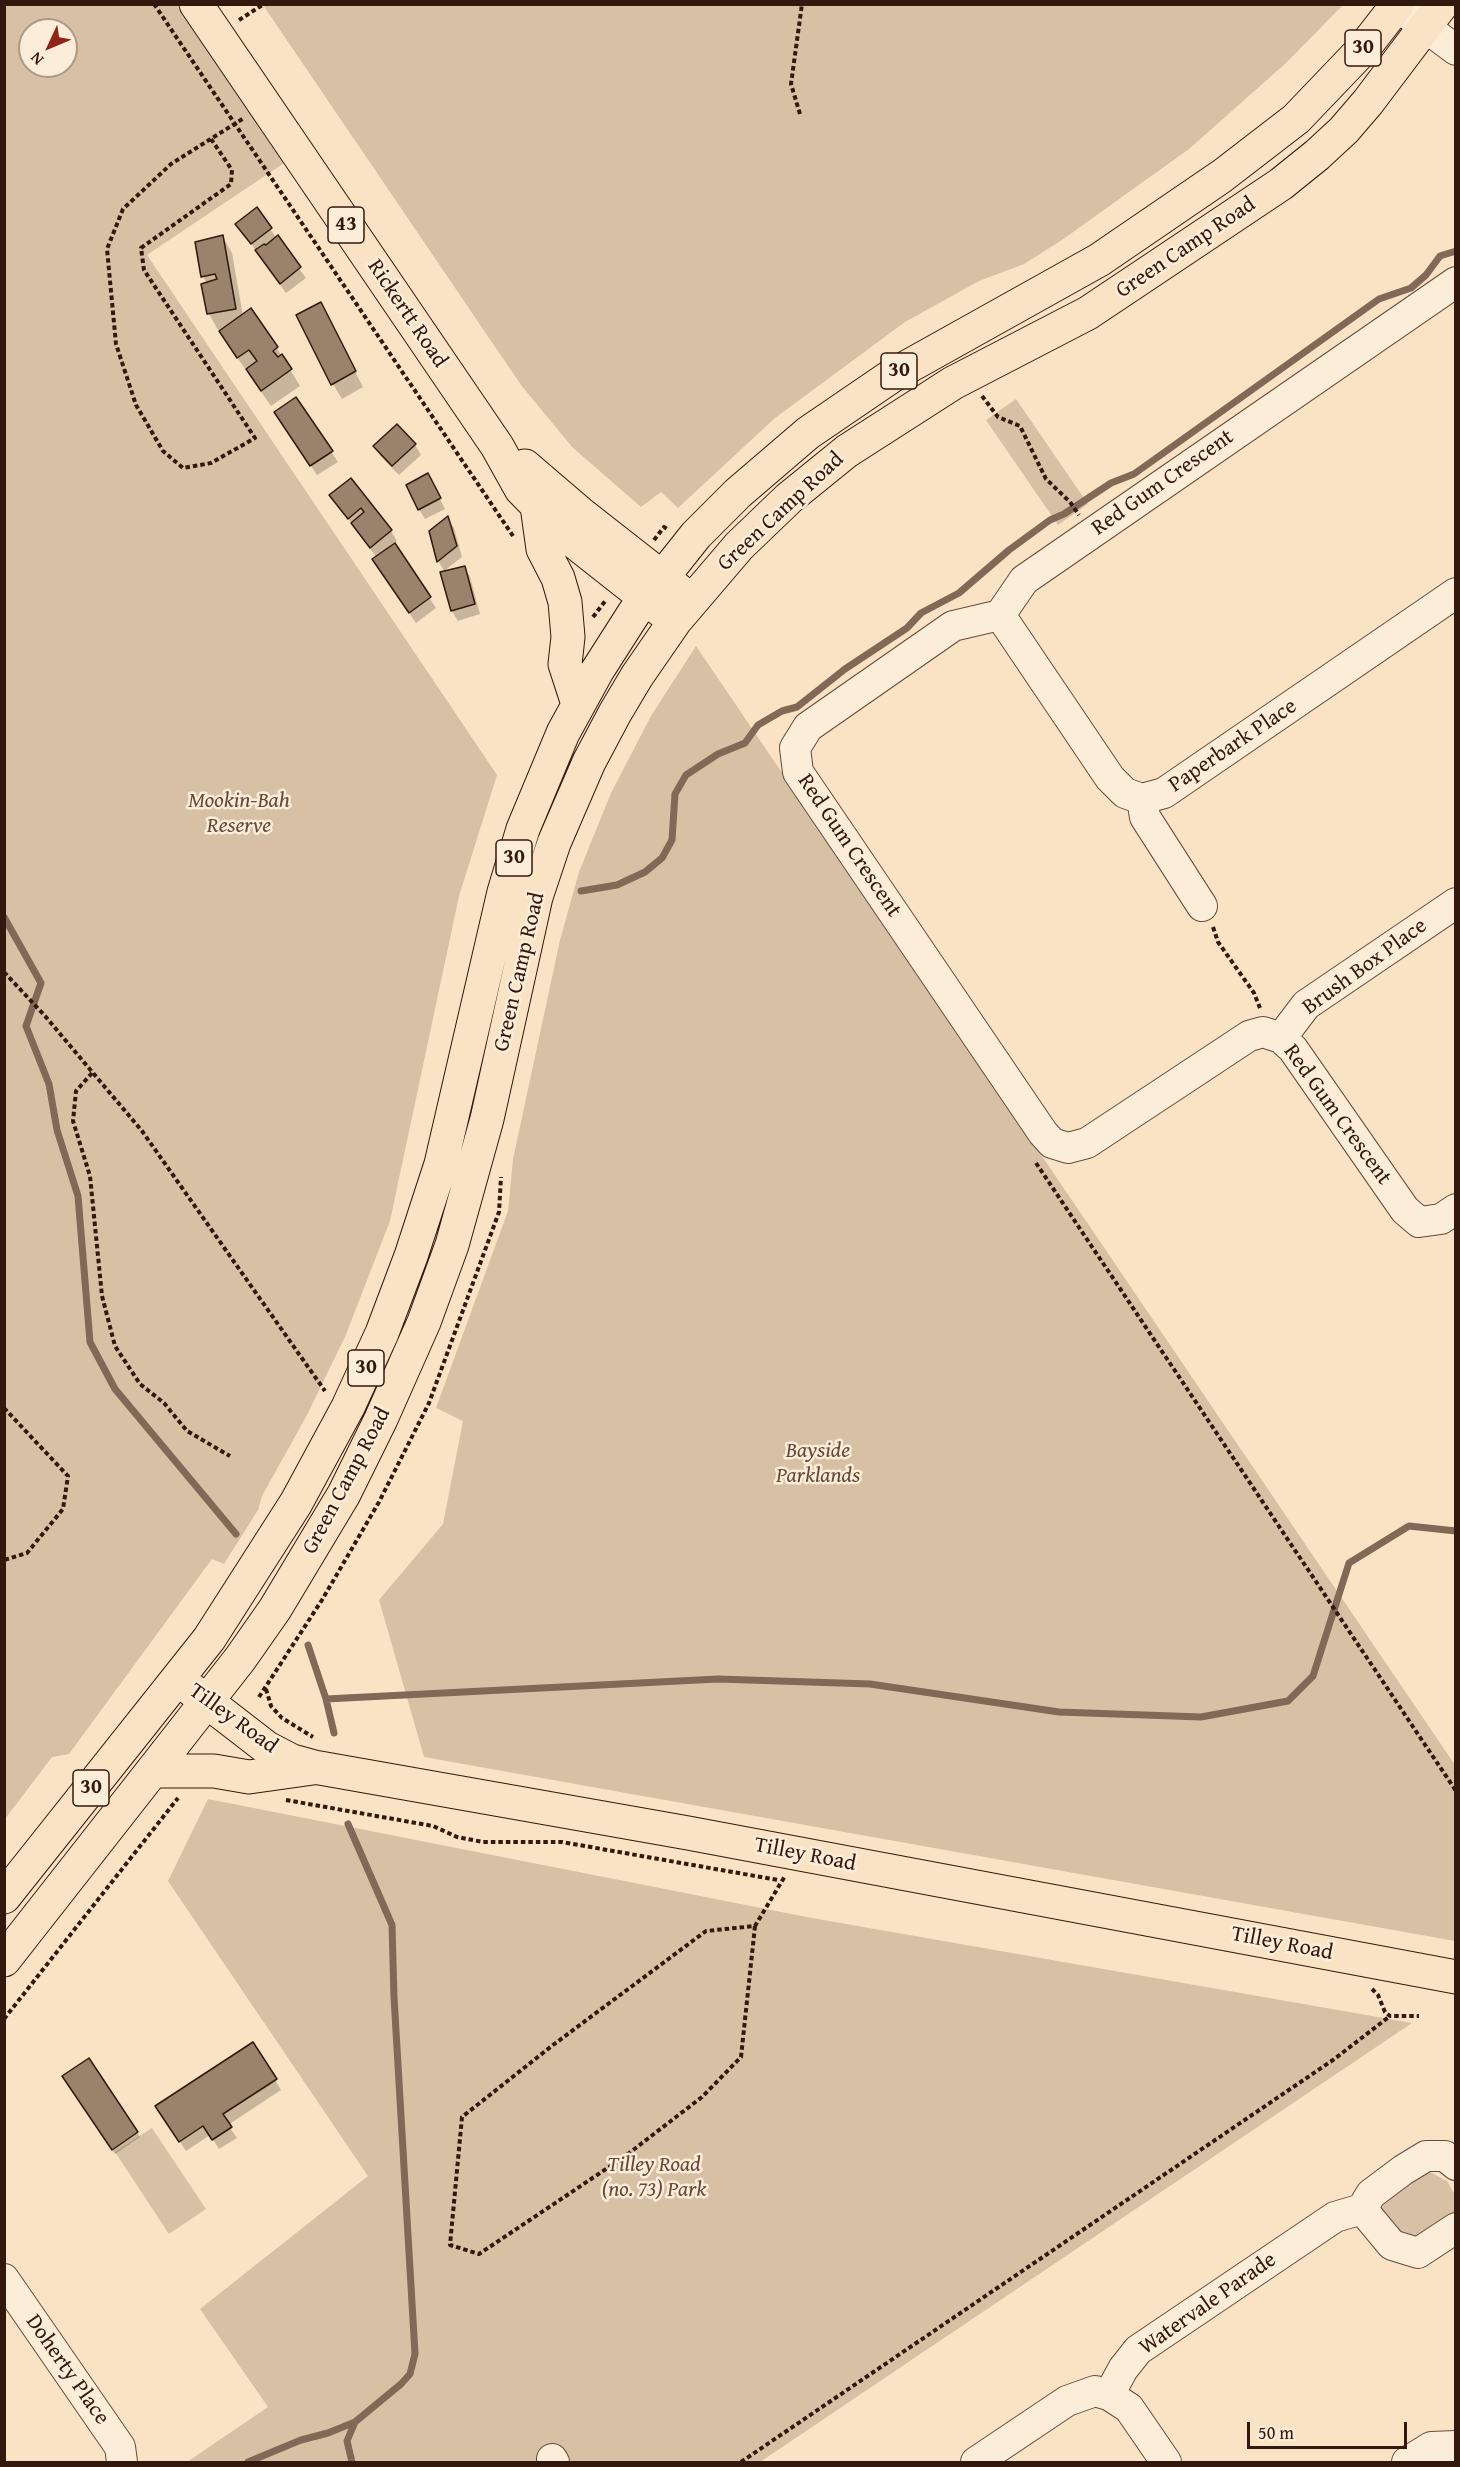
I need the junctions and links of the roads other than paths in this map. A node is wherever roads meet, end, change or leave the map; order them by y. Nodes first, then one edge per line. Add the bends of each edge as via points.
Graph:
1 (196, 4) edge
2 (1397, 5) edge
3 (1433, 16) edge
4 (1455, 50) edge
5 (1455, 282) edge
6 (497, 446) junction
7 (537, 506) junction
8 (654, 587) junction
9 (1455, 593) edge
10 (683, 611) junction
11 (1000, 615) junction
12 (578, 704) junction
13 (1142, 799) junction
14 (1455, 903) edge
15 (1202, 906) road end
16 (1281, 1038) junction
17 (1455, 1209) edge
18 (178, 1679) junction
19 (208, 1703) junction
20 (314, 1753) junction
21 (154, 1772) junction
22 (4, 1897) edge
23 (4, 1960) edge
24 (1455, 1977) edge
25 (1455, 2165) edge
26 (1362, 2209) junction
27 (1455, 2228) edge
28 (4, 2279) edge
29 (1109, 2394) junction
30 (1455, 2446) edge
31 (122, 2463) edge
32 (976, 2463) edge
33 (1166, 2463) edge
34 (1407, 2463) edge

1 - 6 main road, Rickertt Road / 43
2 - 3 street
2 - 8 main road, Green Camp Road / 30 via 1326,88 1267,142 1099,260 893,375 808,432 696,535
3 - 4 street
3 - 10 main road, Green Camp Road / 30 via 1344,130 1290,177 1088,313 953,383 847,451 758,527
5 - 11 street, Red Gum Crescent via 1024,580
6 - 7 main road, Rickertt Road / 43 via 521,489
6 - 8 main road, Rickertt Road / 43 via 534,472 581,514
7 - 8 main road, Rickertt Road via 567,536
7 - 12 main road via 543,549 565,602 565,664
8 - 10 main road, Rickertt Road
8 - 12 main road, Green Camp Road / 30
9 - 13 street, Paperbark Place via 1164,793
10 - 19 main road, Green Camp Road / 30 via 637,676 610,723 554,843 533,909 487,1119 452,1245 424,1322 344,1494 275,1609
11 - 13 street, Paperbark Place via 1110,778 1125,793
11 - 16 street, Red Gum Crescent via 953,626 807,727 795,748 798,772 1052,1143 1068,1148 1088,1143 1249,1036 1263,1032
12 - 18 main road, Green Camp Road / 30 via 523,829 504,892 441,1164 382,1332 348,1407 296,1503 209,1640
13 - 15 street via 1145,817
14 - 16 street, Brush Box Place via 1305,1005
16 - 17 street, Red Gum Crescent via 1293,1049 1405,1210 1419,1222 1441,1218
18 - 19 main road, Tilley Road
18 - 22 main road, Green Camp Road / 30
19 - 20 main road, Tilley Road via 267,1748 292,1761
19 - 21 main road, Green Camp Road / 30
20 - 21 main road via 249,1777 214,1771
20 - 24 main road, Tilley Road via 788,1866
21 - 23 main road, Green Camp Road / 30
25 - 26 street via 1445,2156 1426,2156 1371,2194
26 - 27 street via 1392,2245 1418,2253
26 - 29 street, Watervale Parade via 1335,2217 1138,2350
28 - 31 street, Doherty Place via 120,2447
29 - 32 street via 1095,2391 1067,2401
29 - 33 street via 1130,2408
30 - 34 street via 1431,2447

